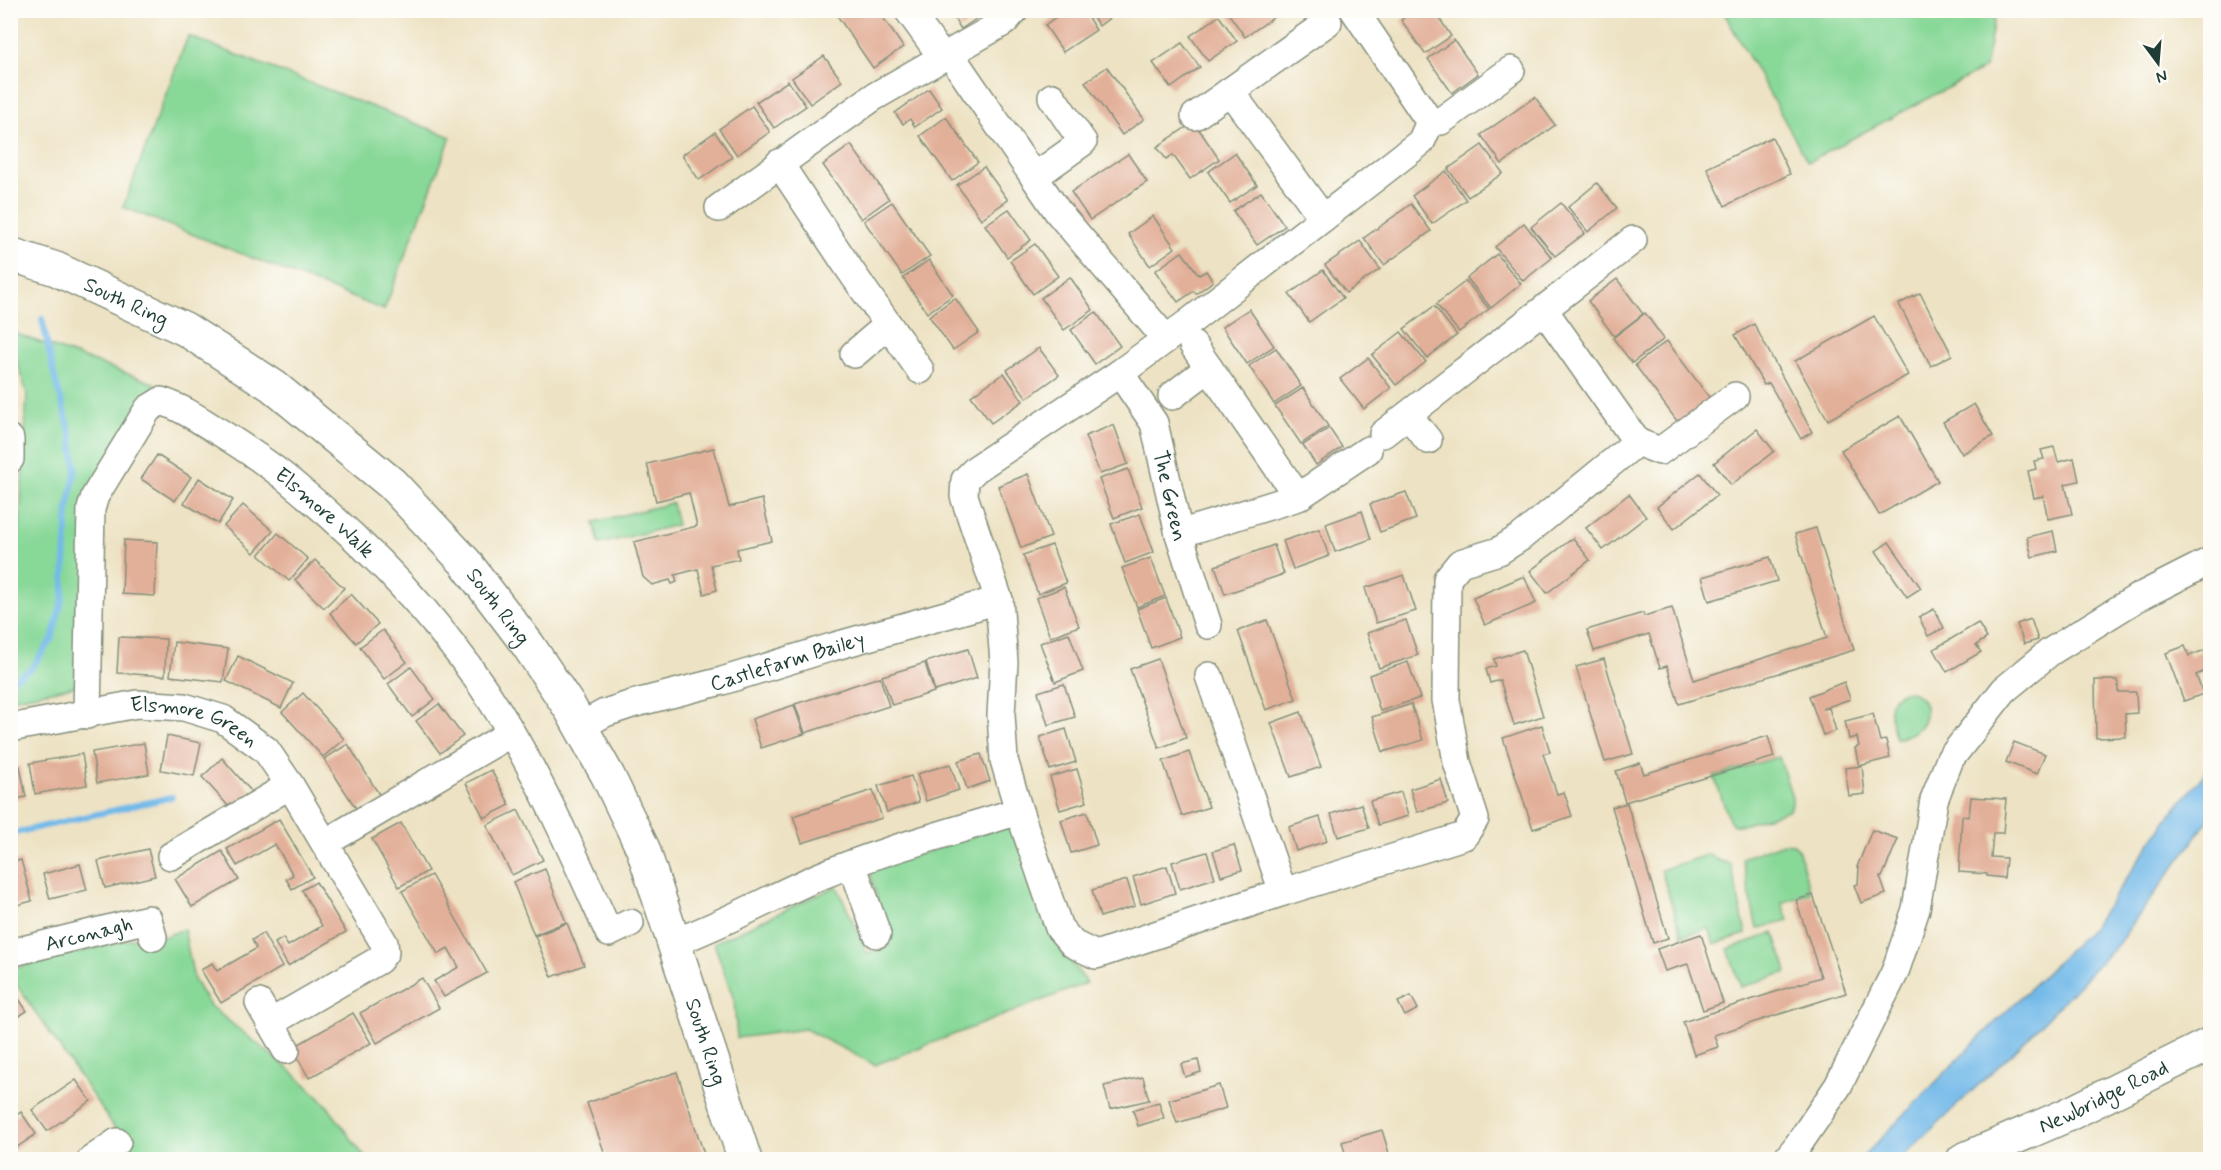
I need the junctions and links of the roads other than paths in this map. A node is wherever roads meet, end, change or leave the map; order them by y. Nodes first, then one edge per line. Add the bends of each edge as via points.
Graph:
1 (908, 10) edge
2 (1015, 10) edge
3 (1354, 10) edge
4 (1328, 22) dead end
5 (946, 56) junction
6 (1511, 70) dead end
7 (1230, 91) junction
8 (1052, 97) dead end
9 (1196, 116) dead end
10 (1430, 122) junction
11 (779, 163) junction
12 (1034, 177) junction
13 (719, 207) dead end
14 (1323, 218) junction
15 (1633, 240) dead end
16 (10, 254) edge
17 (1544, 310) junction
18 (888, 325) junction
19 (1166, 339) junction
20 (1193, 345) dead end
21 (854, 354) dead end
22 (1209, 368) junction
23 (920, 370) dead end
24 (1120, 373) junction
25 (1172, 396) dead end
26 (1735, 396) dead end
27 (1408, 415) junction
28 (10, 439) edge
29 (1428, 440) dead end
30 (1637, 442) junction
31 (10, 459) edge
32 (1298, 498) junction
33 (1179, 534) junction
34 (2211, 561) edge
35 (999, 600) junction
36 (1208, 625) dead end
37 (1209, 676) dead end
38 (87, 715) junction
39 (579, 727) junction
40 (10, 728) edge
41 (511, 733) junction
42 (290, 785) junction
43 (1019, 811) junction
44 (325, 843) junction
45 (171, 856) dead end
46 (852, 864) junction
47 (1283, 892) junction
48 (630, 923) dead end
49 (876, 934) dead end
50 (153, 937) dead end
51 (675, 942) junction
52 (10, 953) edge
53 (2211, 1044) edge
54 (286, 1050) dead end
55 (117, 1142) dead end
56 (91, 1160) edge
57 (745, 1160) edge
58 (1786, 1160) edge
59 (1963, 1160) edge

1 - 5 street
2 - 5 street via 1004,22
3 - 10 street
4 - 7 street
5 - 11 street via 872,98
5 - 12 street
6 - 10 street via 1441,121
7 - 9 street
7 - 14 street
8 - 12 street via 1083,142
10 - 14 street via 1421,142
11 - 13 street
11 - 18 street
12 - 19 street via 1058,212
14 - 19 street
15 - 17 street
16 - 39 main road, South Ring via 56,269 185,330 273,386 382,476 465,562 528,645
17 - 27 street
17 - 30 street
18 - 21 street
18 - 23 street
19 - 24 street
20 - 22 street
22 - 25 street
22 - 32 street
24 - 33 street, The Green via 1154,423
24 - 35 street via 965,480 964,496
26 - 30 street via 1660,451
27 - 29 street
27 - 32 street
28 - 31 street
30 - 47 street via 1521,537 1499,551 1460,563 1447,579 1446,700 1457,762 1475,819 1464,836
32 - 33 street
33 - 36 street, The Green
34 - 58 street via 2137,598 2050,652 2004,690 1950,759 1934,800 1916,909 1895,972 1838,1086
35 - 39 street, Castlefarm Bailey via 632,704
35 - 43 street via 1004,662 1004,760
37 - 47 street
38 - 40 street, Elsmore Green
38 - 41 street, Elsmore Walk via 91,509 148,409 161,401 179,407 271,465 335,518 417,601 465,663
38 - 42 street, Elsmore Green via 137,704 184,707 223,719 266,750
39 - 51 main road, South Ring via 643,849
41 - 44 street
41 - 48 street, Elsmore Walk via 562,828 609,933
42 - 44 street, Elsmore Green
42 - 45 street
43 - 46 street
43 - 47 street via 1059,928 1073,944 1096,955
44 - 54 street, Elsmore Green via 384,943 385,952 379,960 265,1013
46 - 49 street
46 - 51 street
50 - 52 street, Arconagh via 148,919
51 - 57 main road, South Ring
53 - 59 main road, Newbridge Road via 2065,1116
55 - 56 street

